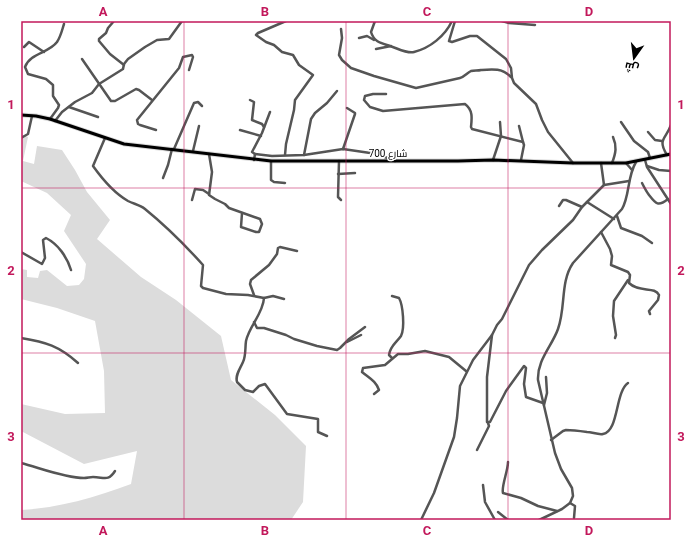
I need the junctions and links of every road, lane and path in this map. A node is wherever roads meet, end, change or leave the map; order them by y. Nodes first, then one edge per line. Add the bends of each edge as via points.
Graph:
1 (114, 21) edge
2 (182, 21) edge
3 (286, 21) edge
4 (375, 21) edge
5 (454, 21) edge
6 (502, 21) edge
7 (64, 24) dead end
8 (535, 25) dead end
9 (341, 29) dead end
10 (359, 38) dead end
11 (376, 41) junction
12 (391, 46) junction
13 (24, 47) dead end
14 (376, 49) dead end
15 (44, 52) junction
16 (82, 59) dead end
17 (124, 65) junction
18 (189, 70) dead end
19 (512, 78) junction
20 (100, 84) junction
21 (337, 91) dead end
22 (386, 94) dead end
23 (152, 100) junction
24 (250, 100) dead end
25 (202, 106) dead end
26 (68, 107) junction
27 (347, 108) dead end
28 (270, 112) dead end
29 (21, 115) edge
30 (32, 115) junction
31 (98, 117) dead end
32 (50, 119) junction
33 (55, 121) junction
34 (500, 122) dead end
35 (621, 122) dead end
36 (671, 125) edge
37 (199, 126) dead end
38 (519, 126) dead end
39 (265, 127) junction
40 (670, 129) edge
41 (156, 130) dead end
42 (240, 130) dead end
43 (648, 132) dead end
44 (261, 136) junction
45 (501, 136) junction
46 (613, 136) dead end
47 (21, 138) edge
48 (105, 138) junction
49 (662, 141) junction
50 (523, 142) junction
51 (173, 149) junction
52 (343, 149) junction
53 (193, 151) junction
54 (209, 153) junction
55 (255, 154) junction
56 (285, 155) junction
57 (304, 155) junction
58 (670, 155) edge
59 (650, 158) junction
60 (254, 160) junction
61 (339, 160) junction
62 (493, 160) junction
63 (520, 160) junction
64 (645, 160) junction
65 (271, 161) junction
66 (396, 161) junction
67 (636, 162) junction
68 (573, 163) junction
69 (601, 163) junction
70 (612, 163) junction
71 (626, 163) junction
72 (646, 166) junction
73 (632, 170) junction
74 (671, 171) edge
75 (355, 173) dead end
76 (338, 174) junction
77 (163, 178) dead end
78 (629, 181) junction
79 (285, 183) dead end
80 (642, 183) dead end
81 (604, 185) junction
82 (209, 195) junction
83 (668, 199) junction
84 (192, 200) dead end
85 (341, 200) dead end
86 (587, 202) junction
87 (671, 204) edge
88 (559, 206) dead end
89 (582, 207) junction
90 (242, 213) junction
91 (615, 218) junction
92 (601, 232) junction
93 (652, 243) dead end
94 (297, 251) dead end
95 (21, 252) edge
96 (71, 270) dead end
97 (629, 278) junction
98 (254, 295) junction
99 (392, 296) dead end
100 (264, 298) junction
101 (284, 299) dead end
102 (650, 314) dead end
103 (254, 322) junction
104 (365, 327) dead end
105 (361, 335) dead end
106 (492, 335) junction
107 (21, 338) edge
108 (616, 338) dead end
109 (347, 342) junction
110 (392, 358) junction
111 (78, 363) dead end
112 (466, 371) junction
113 (546, 377) dead end
114 (628, 383) dead end
115 (374, 394) dead end
116 (543, 404) junction
117 (488, 423) junction
118 (327, 436) dead end
119 (551, 440) junction
120 (477, 450) dead end
121 (508, 462) dead end
122 (21, 463) edge
123 (115, 472) dead end
124 (483, 485) dead end
125 (570, 503) junction
126 (558, 511) junction
127 (498, 512) dead end
128 (574, 518) dead end
129 (421, 520) edge
130 (495, 520) edge
131 (508, 520) edge
132 (539, 520) edge

1 - 17 street via 99,41
2 - 17 street via 169,39 157,40 144,46
3 - 56 street via 256,35 282,52 293,55 297,63 313,75 295,100
4 - 11 street via 371,32
5 - 12 street via 436,42 425,48 409,52
5 - 19 street via 449,41 477,36 508,62
6 - 8 street
7 - 15 street via 59,40
9 - 19 street via 342,60 351,68 374,76 416,88 460,78 471,71 492,69 503,71
10 - 11 street via 367,36
11 - 12 street
12 - 14 street
13 - 15 street via 29,42
15 - 32 street via 28,61 25,67 30,76 46,79 52,85 53,96 58,106
16 - 20 street
17 - 20 street via 123,69
18 - 23 street via 192,55 183,57 179,68
19 - 68 street via 515,85 536,104 548,132
20 - 23 street via 112,101 136,89
20 - 26 street
21 - 57 street via 311,119
22 - 45 street via 369,94 364,100 370,107 383,111 465,104 472,115 471,128
23 - 41 street via 137,122
24 - 39 street via 254,102 252,120
25 - 51 street via 198,102 194,103
26 - 31 street
26 - 33 street
27 - 52 street via 355,114
28 - 39 street
29 - 30 main road, شارع 700
30 - 32 main road, شارع 700
30 - 47 street via 28,134
32 - 33 main road, شارع 700
33 - 48 main road, شارع 700
34 - 45 street
35 - 59 street via 634,141 648,152
36 - 40 street
37 - 53 street
38 - 50 street
39 - 44 street
40 - 49 street
42 - 44 street
43 - 49 street via 653,138
44 - 55 street via 252,152
45 - 50 street
45 - 62 street
46 - 70 street via 616,153
48 - 51 main road, شارع 700 via 124,144
48 - 98 street via 93,166 108,186 128,201 144,208 175,235 195,257 202,265 201,286 226,294
49 - 58 street via 662,146
50 - 63 street
51 - 53 main road, شارع 700
51 - 77 street
52 - 57 street
52 - 66 street via 377,154
53 - 54 main road, شارع 700
54 - 60 main road, شارع 700
54 - 82 street via 212,172
55 - 56 street
55 - 60 street
56 - 57 street
58 - 59 main road, شارع 700
59 - 64 main road, شارع 700
60 - 65 main road, شارع 700
61 - 65 main road, شارع 700
61 - 66 main road, شارع 700
61 - 76 street
62 - 63 main road, شارع 700
62 - 66 main road, شارع 700
63 - 68 main road, شارع 700
64 - 67 main road, شارع 700
64 - 72 street
65 - 79 street via 271,180
67 - 71 main road, شارع 700
67 - 73 street
68 - 69 main road, شارع 700
69 - 70 main road, شارع 700
69 - 81 street
70 - 71 main road, شارع 700
71 - 73 street
72 - 74 street
72 - 83 street
73 - 78 street
75 - 76 street
76 - 85 street via 338,197
78 - 81 street
78 - 91 street via 625,202
80 - 83 street via 653,202 662,203
81 - 86 street
82 - 84 street via 203,190 195,189
82 - 90 street
83 - 87 street
86 - 89 street
86 - 91 street
88 - 89 street via 566,200
89 - 106 street via 573,220 529,265
90 - 90 street via 261,220 259,232 240,227
91 - 92 street
91 - 93 street via 622,228
92 - 97 street via 611,253 611,264 628,272
92 - 116 street via 573,263 567,274 558,329 538,371
94 - 98 street via 278,248 269,265 251,280
95 - 96 street via 42,264 45,258 46,238 65,256
97 - 102 street via 629,283 635,288 656,290 659,293 658,300 649,310
97 - 108 street via 614,301
98 - 100 street
99 - 110 street via 399,298 403,314 401,335 389,352
100 - 101 street via 273,296
100 - 103 street
103 - 109 street via 256,327 317,346 337,350
103 - 118 street via 246,340 245,357 236,377 238,383 253,392 265,384 286,413 318,419 318,432
104 - 109 street
105 - 109 street
106 - 112 street
106 - 117 street via 487,390
107 - 111 street via 48,343 64,351
110 - 112 street via 398,354 425,351 449,357
110 - 115 street via 385,365 366,367 362,370 378,387 379,390
112 - 129 street via 458,394 458,418 454,437 434,493
113 - 116 street via 546,403
114 - 119 street via 623,389 613,424 607,432 601,434 566,430
116 - 117 street via 526,397 524,366
116 - 119 street
117 - 120 street via 489,426
119 - 125 street via 558,463 572,490 573,498
121 - 126 street via 503,493 542,508
122 - 123 street via 79,477 109,478
124 - 130 street via 486,505
125 - 126 street
125 - 128 street via 575,506
126 - 132 street
127 - 131 street

